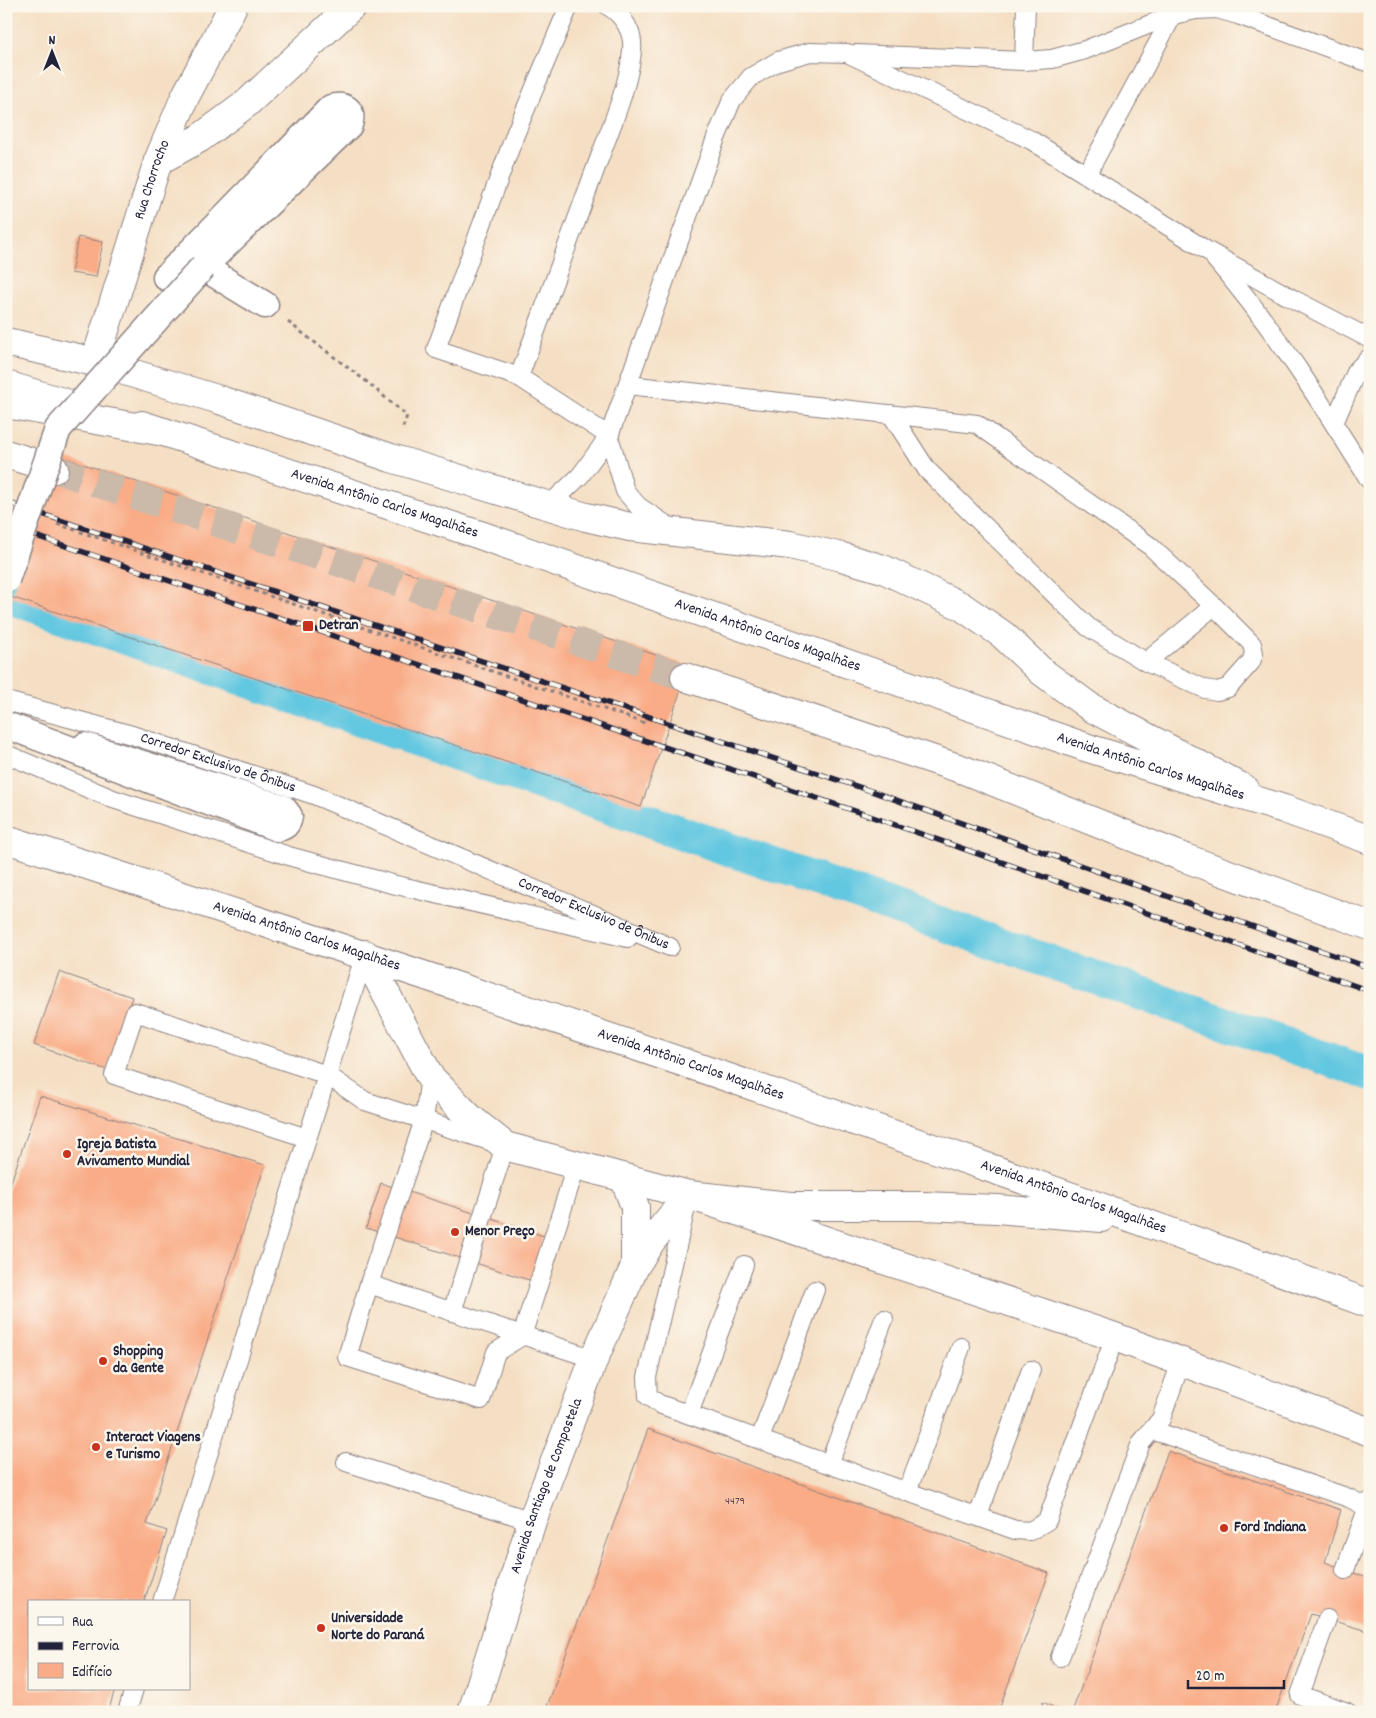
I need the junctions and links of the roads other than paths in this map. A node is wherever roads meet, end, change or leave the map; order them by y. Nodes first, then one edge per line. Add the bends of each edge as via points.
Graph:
1 (233, 6) edge
2 (352, 6) edge
3 (569, 6) edge
4 (608, 6) edge
5 (1026, 6) edge
6 (1173, 15) junction
7 (847, 53) junction
8 (1024, 61) junction
9 (1370, 64) edge
10 (158, 161) junction
11 (1087, 174) junction
12 (1206, 250) junction
13 (203, 267) junction
14 (166, 277) dead end
15 (265, 305) road end
16 (1370, 339) edge
17 (6, 342) edge
18 (1370, 357) edge
19 (95, 362) junction
20 (518, 377) junction
21 (6, 384) edge
22 (628, 385) junction
23 (6, 404) edge
24 (891, 414) junction
25 (1334, 423) junction
26 (164, 432) junction
27 (609, 436) junction
28 (6, 454) edge
29 (54, 469) tunnel mouth
30 (1370, 481) edge
31 (547, 507) junction
32 (678, 533) junction
33 (6, 580) edge
34 (1214, 606) junction
35 (1146, 662) junction
36 (685, 677) tunnel mouth
37 (6, 701) edge
38 (6, 725) edge
39 (85, 746) dead end
40 (6, 754) edge
41 (1284, 810) junction
42 (1370, 840) edge
43 (7, 842) edge
44 (1370, 926) edge
45 (365, 954) junction
46 (327, 1075) junction
47 (430, 1077) junction
48 (424, 1120) junction
49 (307, 1138) junction
50 (505, 1146) junction
51 (576, 1166) junction
52 (625, 1180) junction
53 (689, 1195) junction
54 (1147, 1223) junction
55 (744, 1265) dead end
56 (636, 1266) junction
57 (368, 1284) junction
58 (815, 1290) dead end
59 (1370, 1304) edge
60 (452, 1312) junction
61 (884, 1319) dead end
62 (522, 1336) junction
63 (1115, 1337) junction
64 (961, 1347) dead end
65 (594, 1359) junction
66 (1181, 1362) junction
67 (1031, 1370) dead end
68 (690, 1414) junction
69 (1152, 1430) junction
70 (1370, 1432) edge
71 (760, 1440) junction
72 (346, 1462) dead end
73 (829, 1464) junction
74 (907, 1492) junction
75 (1369, 1506) edge
76 (978, 1516) junction
77 (532, 1521) junction
78 (1344, 1570) dead end
79 (163, 1600) edge
80 (1327, 1619) dead end
81 (1060, 1657) dead end
82 (134, 1690) edge
83 (127, 1712) edge
84 (472, 1712) edge
85 (1347, 1712) edge

1 - 10 main road, Rua Chorrocho via 186,97
2 - 10 main road via 246,104 200,138
3 - 20 lane via 516,132 436,349
4 - 20 lane via 626,23 632,37 628,75
5 - 8 lane
6 - 8 lane via 1077,52 1052,59
6 - 9 lane via 1196,10 1238,15
6 - 11 lane
7 - 8 lane
7 - 11 lane via 1031,140
7 - 22 lane via 810,52 778,61 751,77 732,100
10 - 19 main road, Rua Chorrocho
11 - 12 lane
12 - 16 lane
12 - 25 lane via 1248,297
13 - 14 street via 349,125 351,114 348,109 342,106 331,108
13 - 15 street
13 - 33 street, bridge via 58,429 33,516
17 - 19 main road
18 - 25 lane via 1357,370
19 - 31 main road
20 - 27 lane
21 - 26 main road
22 - 24 lane
22 - 27 lane
23 - 26 main road
24 - 34 lane via 977,424 1150,546
24 - 35 lane via 926,470 1088,627
25 - 30 lane
26 - 41 main road, Avenida Antônio Carlos Magalhães via 480,535 1088,748
27 - 31 lane via 580,476
27 - 32 lane via 626,491 638,506
28 - 29 main road
31 - 32 main road via 630,527
32 - 41 main road via 790,545 883,569 922,586 961,606 1003,635 1041,671 1090,707
34 - 35 lane
34 - 35 lane via 1252,644 1254,653 1251,662 1228,688 1217,691 1204,689
36 - 44 main road via 964,770 1185,858
37 - 40 lane, Corredor Exclusivo de Ônibus via 132,735 314,795 670,947 392,884 292,856 113,799
38 - 39 street via 277,828 289,821 283,808
41 - 42 main road, Avenida Antônio Carlos Magalhães
43 - 45 main road, Avenida Antônio Carlos Magalhães
45 - 46 lane
45 - 47 main road
45 - 54 main road, Avenida Antônio Carlos Magalhães
46 - 48 lane via 365,1102
46 - 49 lane
46 - 49 lane via 135,1012 114,1075
47 - 48 lane
47 - 50 main road via 470,1118
48 - 50 lane
48 - 57 lane
49 - 79 lane
50 - 51 main road
50 - 60 lane
51 - 52 main road
51 - 62 lane
52 - 53 main road
52 - 56 main road, Avenida Santiago de Compostela via 635,1207
53 - 54 main road via 791,1206 997,1209
53 - 56 main road, Avenida Santiago de Compostela via 652,1240
53 - 63 main road
53 - 68 lane via 646,1388 648,1396 659,1404
54 - 59 main road, Avenida Antônio Carlos Magalhães
55 - 68 lane
56 - 65 main road, Avenida Santiago de Compostela
57 - 60 lane
57 - 62 lane via 347,1357 481,1400 496,1352
58 - 71 lane
60 - 62 lane
61 - 73 lane
62 - 65 lane
63 - 66 main road
63 - 76 lane via 1047,1521 1030,1531 1015,1530
64 - 74 lane
65 - 77 main road, Avenida Santiago de Compostela
66 - 69 lane via 1162,1419
66 - 70 main road
67 - 76 lane
68 - 71 lane
69 - 75 lane
69 - 81 lane via 1141,1443
71 - 73 lane
72 - 77 lane
73 - 74 lane
74 - 76 lane
75 - 78 lane
77 - 84 main road, Avenida Santiago de Compostela
80 - 85 lane via 1300,1695
82 - 83 lane

